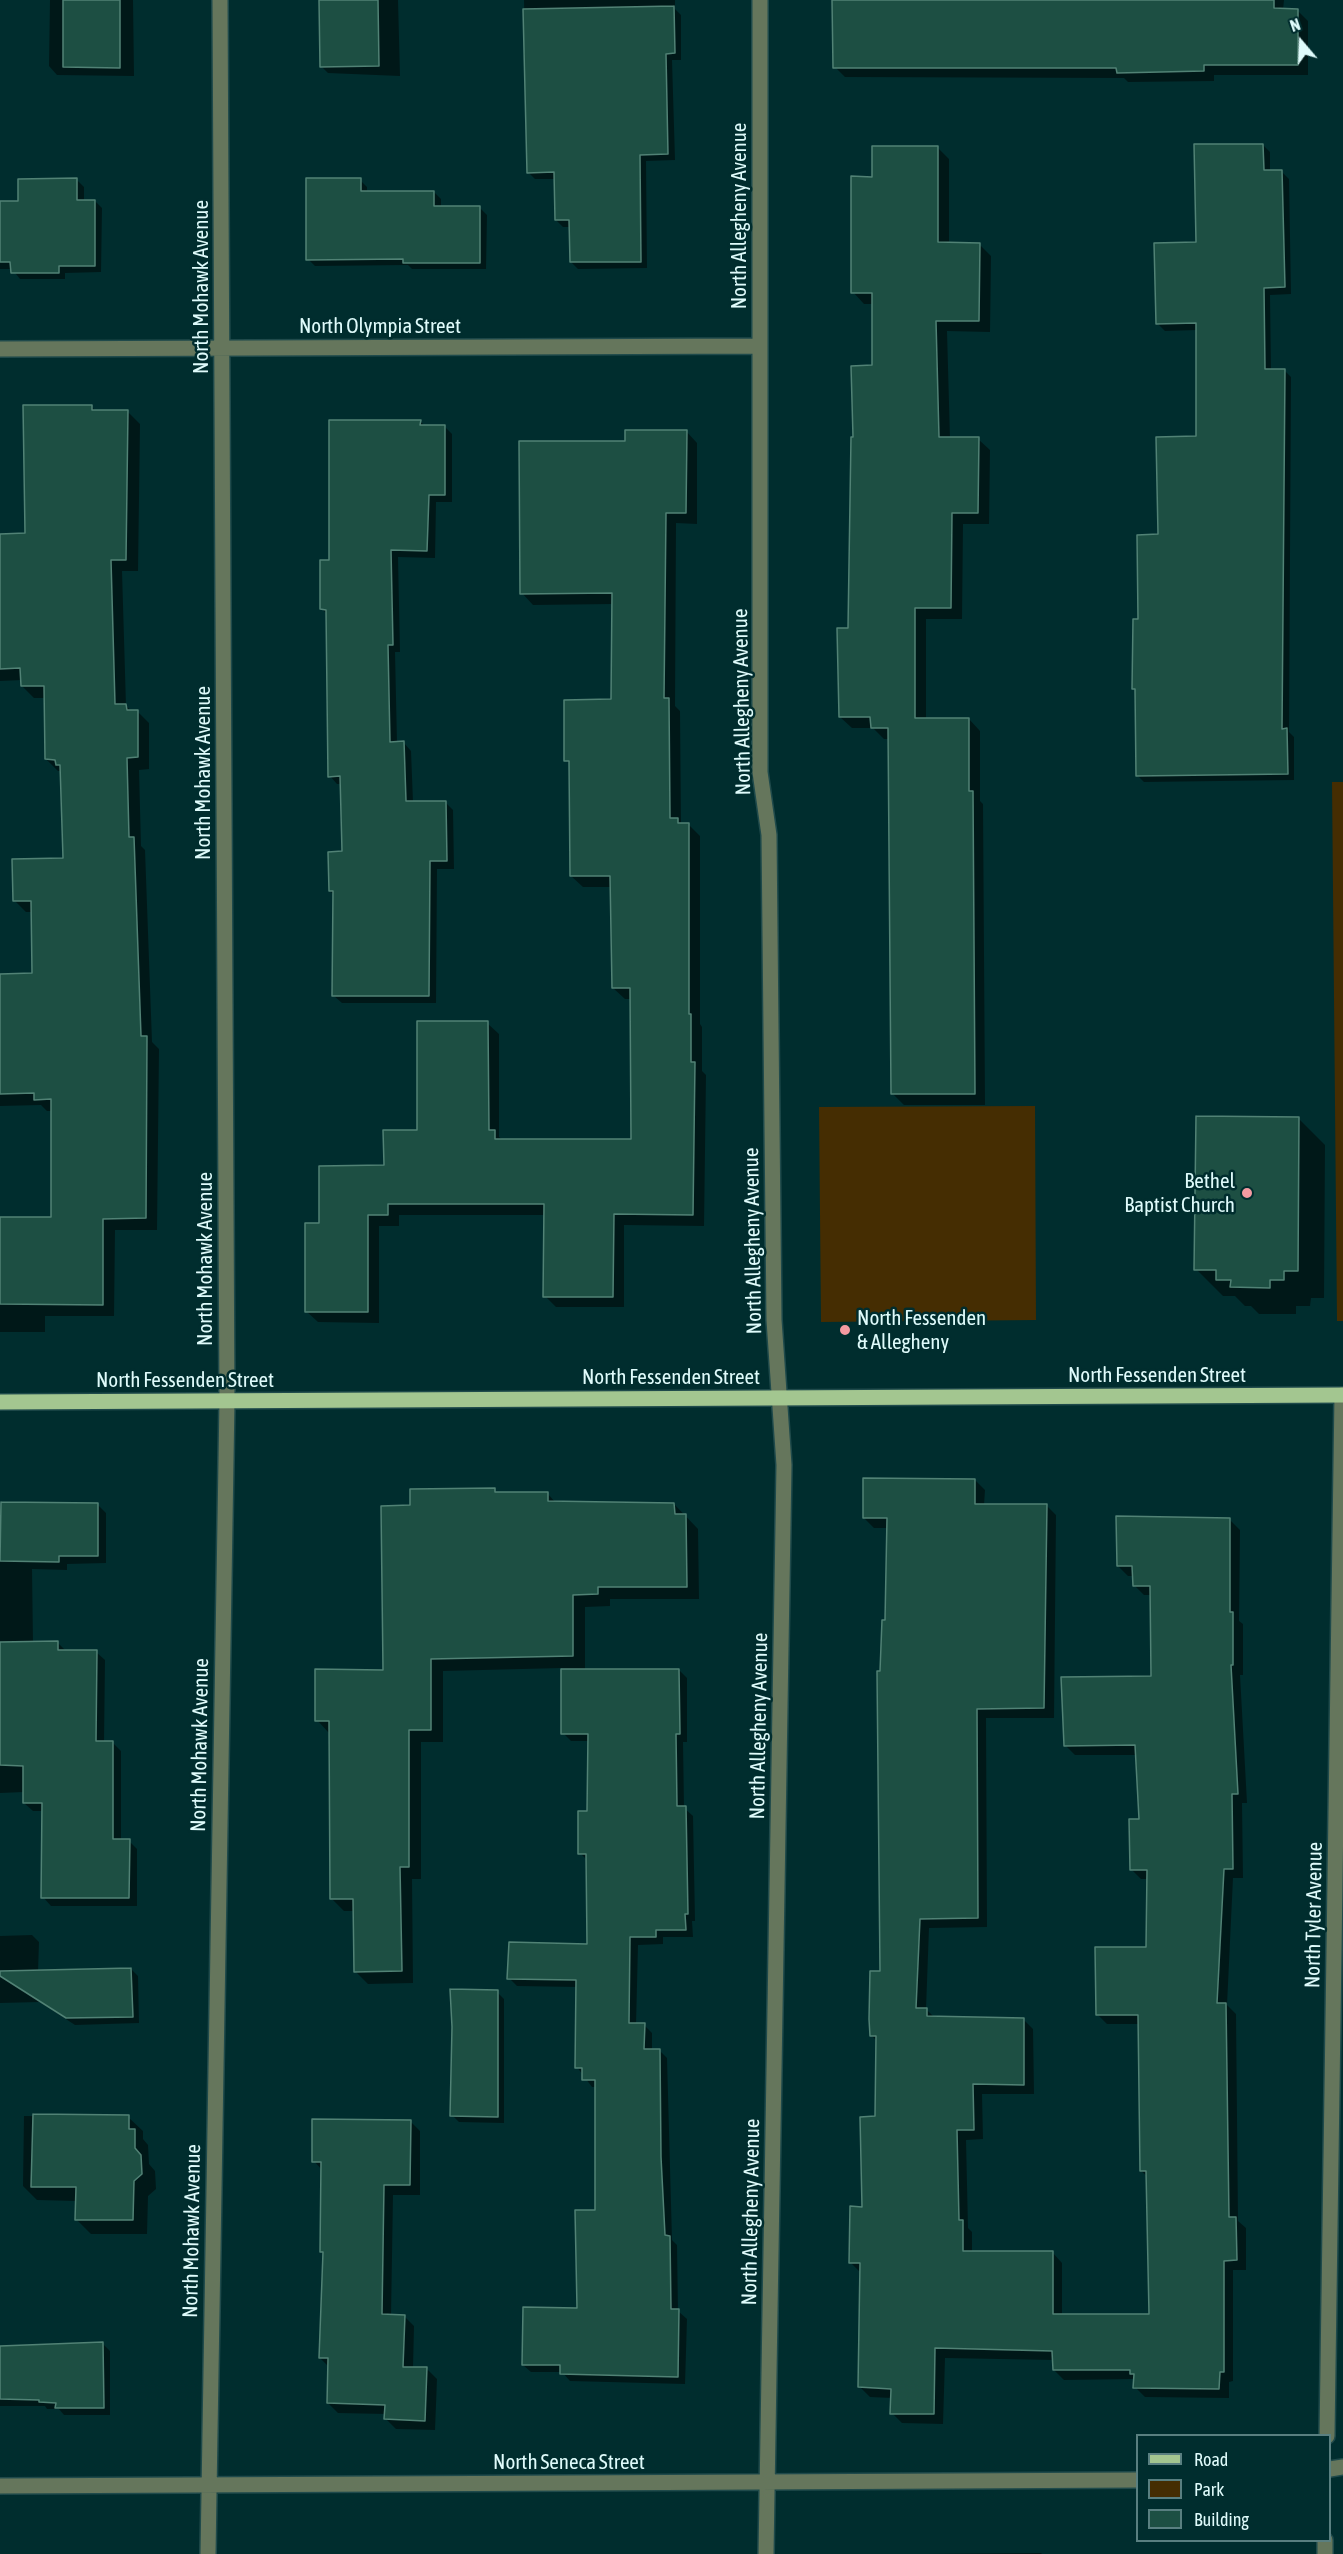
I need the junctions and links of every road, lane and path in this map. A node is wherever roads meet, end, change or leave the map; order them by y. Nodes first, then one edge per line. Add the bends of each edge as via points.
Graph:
1 (220, 0) edge
2 (760, 0) edge
3 (760, 346) junction
4 (222, 348) junction
5 (0, 349) edge
6 (1342, 1395) edge
7 (780, 1397) junction
8 (227, 1400) junction
9 (0, 1402) edge
10 (1327, 2434) edge
11 (1136, 2480) edge
12 (768, 2482) junction
13 (209, 2485) junction
14 (0, 2486) edge
15 (208, 2554) edge
16 (766, 2554) edge

1 - 4 street, North Mohawk Avenue
2 - 3 street, North Allegheny Avenue
3 - 4 street, North Olympia Street
3 - 7 street, North Allegheny Avenue via 760,772 769,835 774,1320
4 - 5 street, North Olympia Street
4 - 8 street, North Mohawk Avenue
6 - 7 main road, North Fessenden Street
6 - 10 street, North Tyler Avenue
7 - 8 main road, North Fessenden Street
7 - 12 street, North Allegheny Avenue via 784,1465
8 - 9 main road, North Fessenden Street
8 - 13 street, North Mohawk Avenue
11 - 12 street, North Seneca Street
12 - 13 street, North Seneca Street
12 - 16 street, North Allegheny Avenue
13 - 14 street, North Seneca Street
13 - 15 street, North Mohawk Avenue

